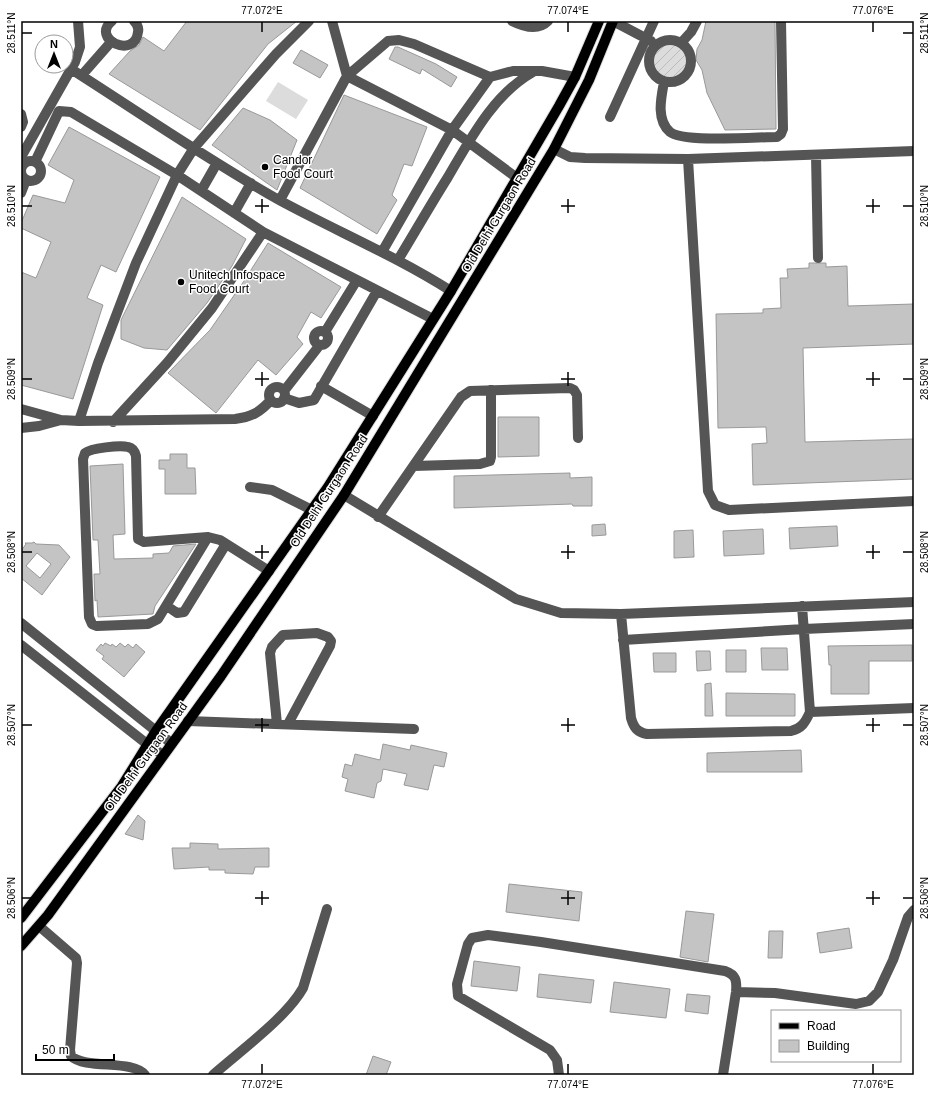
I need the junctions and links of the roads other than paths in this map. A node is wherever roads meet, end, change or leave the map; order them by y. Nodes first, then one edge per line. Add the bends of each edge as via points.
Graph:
1 (78, 21) edge
2 (112, 21) edge
3 (134, 21) edge
4 (309, 21) edge
5 (332, 21) edge
6 (512, 21) edge
7 (548, 21) edge
8 (599, 21) edge
9 (613, 21) edge
10 (654, 21) edge
11 (697, 21) edge
12 (781, 21) edge
13 (646, 38) junction
14 (111, 42) junction
15 (657, 44) junction
16 (682, 44) junction
17 (74, 64) edge
18 (74, 71) edge
19 (533, 72) junction
20 (68, 74) edge
21 (82, 75) junction
22 (347, 76) junction
23 (490, 77) junction
24 (574, 77) junction
25 (664, 82) junction
26 (559, 106) junction
27 (572, 113) junction
28 (21, 114) edge
29 (610, 118) dead end
30 (21, 127) edge
31 (452, 130) junction
32 (468, 143) junction
33 (194, 148) junction
34 (554, 149) junction
35 (914, 152) edge
36 (816, 155) junction
37 (688, 159) junction
38 (35, 162) junction
39 (22, 163) edge
40 (217, 163) junction
41 (177, 175) junction
42 (517, 178) junction
43 (26, 180) junction
44 (251, 183) junction
45 (201, 191) junction
46 (21, 193) edge
47 (280, 200) junction
48 (234, 213) junction
49 (263, 232) junction
50 (382, 252) junction
51 (818, 258) dead end
52 (398, 260) junction
53 (357, 280) junction
54 (377, 291) junction
55 (451, 291) junction
56 (433, 319) junction
57 (322, 386) junction
58 (492, 390) junction
59 (284, 395) junction
60 (21, 409) edge
61 (373, 416) junction
62 (61, 420) junction
63 (79, 421) junction
64 (113, 422) junction
65 (21, 428) edge
66 (578, 438) dead end
67 (414, 466) junction
68 (250, 487) dead end
69 (344, 495) junction
70 (914, 501) edge
71 (312, 510) junction
72 (378, 517) junction
73 (208, 537) junction
74 (226, 544) junction
75 (269, 571) junction
76 (914, 602) edge
77 (167, 606) junction
78 (802, 606) junction
79 (621, 614) junction
80 (21, 623) edge
81 (914, 624) edge
82 (804, 629) junction
83 (623, 640) junction
84 (21, 645) edge
85 (914, 708) edge
86 (810, 712) junction
87 (188, 720) junction
88 (277, 724) junction
89 (288, 724) junction
90 (414, 729) dead end
91 (156, 731) junction
92 (171, 743) junction
93 (147, 744) junction
94 (163, 755) junction
95 (327, 909) dead end
96 (914, 910) edge
97 (23, 913) edge
98 (39, 926) junction
99 (21, 946) edge
100 (736, 992) junction
101 (145, 1075) edge
102 (213, 1075) edge
103 (559, 1075) edge
104 (723, 1075) edge

1 - 17 street via 80,47
2 - 14 street via 106,29 106,37
3 - 14 street via 138,29 135,40 130,45 124,47
4 - 33 street via 276,54
5 - 22 street
6 - 7 street via 520,26 530,27 544,25
8 - 24 main road, Old Delhi Gurgaon Road
9 - 13 street
9 - 27 main road, Old Delhi Gurgaon Road via 589,80
10 - 13 street
11 - 16 street
12 - 25 street via 783,128 782,134 777,137 678,137 666,127 662,119 660,99
13 - 15 street
13 - 29 street
14 - 21 street
15 - 16 street via 673,40
15 - 25 street via 652,50 649,65 657,79
16 - 25 street via 690,56 688,74 677,81
18 - 21 street
19 - 23 street via 514,71
19 - 24 street
19 - 32 street via 516,82 502,96
20 - 39 street
21 - 33 street
22 - 23 street via 388,41 399,40
22 - 31 street
22 - 47 street
23 - 31 street
24 - 26 main road, Old Delhi Gurgaon Road
26 - 27 main road
26 - 42 main road, Old Delhi Gurgaon Road
27 - 34 main road, Old Delhi Gurgaon Road
28 - 30 street
31 - 32 street
31 - 50 street
32 - 42 street
32 - 52 street
33 - 40 street
33 - 41 street
34 - 37 street via 576,158
34 - 69 main road, Old Delhi Gurgaon Road
35 - 36 street
36 - 37 street
36 - 51 street
37 - 70 street via 708,491 715,506 729,510
38 - 39 street
38 - 41 street via 57,114 59,111 67,110
38 - 43 street via 41,169 40,176 34,181
39 - 43 street via 22,174
40 - 44 street
40 - 45 street
41 - 45 street
41 - 63 street via 136,263
42 - 55 main road, Old Delhi Gurgaon Road
43 - 46 street
44 - 47 street
44 - 48 street
45 - 48 street
47 - 50 street
48 - 49 street
49 - 53 street
49 - 64 street via 212,308 167,363
50 - 52 street
52 - 55 street
53 - 54 street
53 - 59 street via 324,332 328,340 319,346
54 - 56 street
54 - 57 street
55 - 56 main road, Old Delhi Gurgaon Road
56 - 61 main road, Old Delhi Gurgaon Road
57 - 59 street via 314,400 307,402 300,403
57 - 61 street
58 - 66 street via 563,387 574,390 577,395
58 - 67 street via 470,391 461,397
58 - 67 street via 490,461 480,464
59 - 64 street via 278,402 271,400 261,411 246,417
60 - 62 street
61 - 71 main road, Old Delhi Gurgaon Road
62 - 63 street
62 - 65 street
63 - 64 street
67 - 72 street
68 - 71 street via 272,490
69 - 72 street
69 - 87 main road, Old Delhi Gurgaon Road via 221,676
71 - 75 main road, Old Delhi Gurgaon Road
72 - 79 street via 516,599 561,613
73 - 74 street
73 - 77 street
73 - 77 street via 144,542 138,539 134,450 124,447 95,449 85,453 83,459 90,621 97,626 153,623
74 - 75 street
74 - 77 street via 184,612 176,613
75 - 91 main road, Old Delhi Gurgaon Road
76 - 78 street
78 - 79 street
78 - 82 street
79 - 83 street
80 - 91 street
81 - 82 street
82 - 83 street
82 - 86 street
83 - 86 street via 631,718 639,732 647,734 791,731 799,729
84 - 93 street
85 - 86 street
87 - 88 street
87 - 92 main road, Old Delhi Gurgaon Road
88 - 89 street
88 - 89 street via 270,653 272,647 282,635 322,634 331,641 330,646
89 - 90 street
91 - 92 street
91 - 93 main road, Old Delhi Gurgaon Road
92 - 94 main road, Old Delhi Gurgaon Road
93 - 94 street
93 - 97 main road, Old Delhi Gurgaon Road via 122,786
94 - 98 main road, Old Delhi Gurgaon Road
95 - 102 street via 299,995 287,1009
96 - 100 street via 908,917 893,960 878,992 869,1001 856,1004 775,992
98 - 99 main road, Old Delhi Gurgaon Road
98 - 101 street via 76,958 70,1050 72,1056 81,1061 136,1069
100 - 103 street via 737,980 734,974 725,971 534,941 488,935 472,938 457,984 458,996 550,1050 557,1060
100 - 104 street

